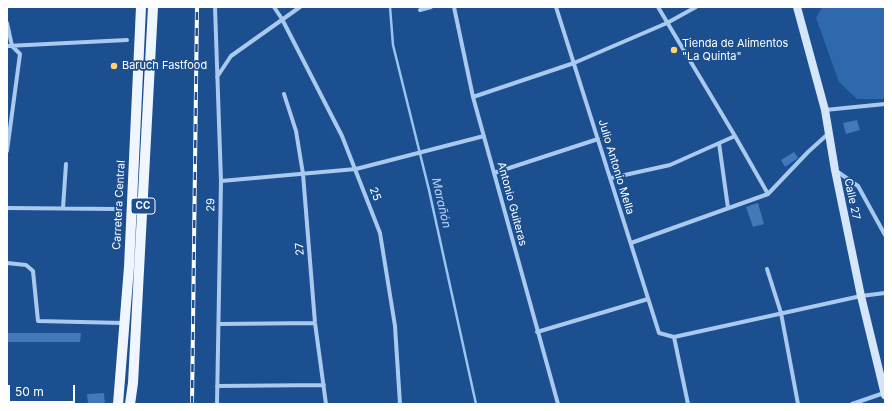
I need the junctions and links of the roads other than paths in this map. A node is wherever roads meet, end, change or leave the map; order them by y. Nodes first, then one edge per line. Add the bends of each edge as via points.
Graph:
1 (141, 7) edge
2 (153, 7) edge
3 (215, 7) edge
4 (274, 7) edge
5 (300, 7) edge
6 (432, 7) edge
7 (454, 7) edge
8 (556, 7) edge
9 (658, 7) edge
10 (696, 7) edge
11 (797, 7) edge
12 (420, 10) dead end
13 (282, 18) junction
14 (7, 23) edge
15 (667, 23) junction
16 (127, 40) dead end
17 (7, 46) edge
18 (12, 46) junction
19 (574, 63) junction
20 (216, 77) junction
21 (284, 94) dead end
22 (473, 97) junction
23 (885, 104) edge
24 (825, 110) junction
25 (829, 133) junction
26 (484, 136) junction
27 (735, 136) junction
28 (598, 139) junction
29 (719, 143) junction
30 (7, 151) edge
31 (66, 164) dead end
32 (356, 169) junction
33 (835, 170) junction
34 (494, 173) junction
35 (303, 174) junction
36 (611, 178) junction
37 (221, 181) junction
38 (768, 194) junction
39 (7, 208) edge
40 (63, 208) junction
41 (728, 208) junction
42 (117, 209) dead end
43 (885, 235) edge
44 (631, 243) junction
45 (7, 263) edge
46 (766, 269) dead end
47 (885, 293) edge
48 (861, 296) junction
49 (648, 299) junction
50 (781, 313) junction
51 (124, 323) junction
52 (316, 323) junction
53 (219, 324) junction
54 (537, 332) junction
55 (674, 337) junction
56 (324, 385) junction
57 (217, 386) junction
58 (885, 394) edge
59 (118, 404) edge
60 (130, 404) edge
61 (217, 404) edge
62 (326, 404) edge
63 (400, 404) edge
64 (558, 404) edge
65 (688, 404) edge
66 (798, 404) edge
67 (852, 404) edge

1 - 51 main road, Carretera Central / CC
2 - 60 main road, CC
3 - 20 street, 29
4 - 13 street, 25
5 - 13 street
6 - 12 street
7 - 22 street, Antonio Guiteras
8 - 19 street, Julio Antonio Mella
9 - 15 street
10 - 15 street
11 - 24 main road, Calle 27
13 - 20 street via 231,56
13 - 32 street, 25
14 - 18 street
15 - 19 street
15 - 27 street
16 - 18 street
17 - 18 street
18 - 30 street via 20,54
19 - 22 street
19 - 28 street, Julio Antonio Mella
20 - 37 street, 29
21 - 35 street, 27 via 296,131
22 - 26 street, Antonio Guiteras
23 - 24 street
24 - 25 main road, Calle 27
25 - 33 main road, Calle 27
25 - 38 street
26 - 32 street
26 - 34 street, Antonio Guiteras
27 - 29 street
27 - 38 street
28 - 34 street
28 - 36 street, Julio Antonio Mella
29 - 36 street via 670,165
29 - 41 street
31 - 40 street
32 - 35 street
32 - 63 street, 25 via 380,234 395,326
33 - 43 street via 858,186
33 - 48 main road, Calle 27
34 - 54 street, Antonio Guiteras
35 - 37 street
35 - 52 street, 27
36 - 44 street, Julio Antonio Mella
37 - 53 street, 29
38 - 41 street
39 - 40 street
40 - 42 street
41 - 44 street
44 - 49 street, Julio Antonio Mella
45 - 51 street via 26,265 33,271 38,320
46 - 50 street
47 - 48 street
48 - 50 street
48 - 58 main road, Calle 27
49 - 54 street
49 - 55 street, Julio Antonio Mella via 659,333
50 - 55 street
50 - 66 street
51 - 59 main road, Carretera Central / CC
52 - 53 street
52 - 56 street, 27
53 - 57 street, 29
54 - 64 street, Antonio Guiteras
55 - 65 street
56 - 57 street
56 - 62 street, 27
57 - 61 street, 29
58 - 67 street

